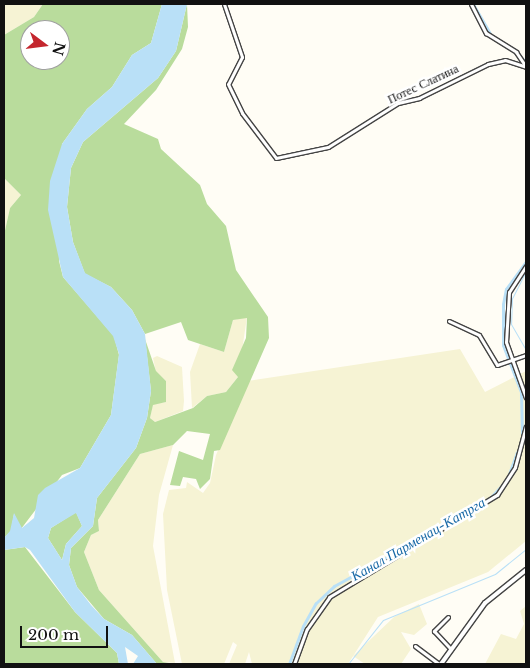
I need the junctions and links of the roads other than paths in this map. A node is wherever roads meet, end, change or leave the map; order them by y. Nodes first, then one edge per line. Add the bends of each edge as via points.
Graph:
1 (224, 4) edge
2 (470, 4) edge
3 (526, 67) edge
4 (526, 266) edge
5 (449, 321) dead end
6 (526, 355) edge
7 (512, 362) junction
8 (526, 398) edge
9 (526, 426) edge
10 (526, 570) edge
11 (448, 617) dead end
12 (415, 646) dead end
13 (451, 649) junction
14 (294, 664) edge
15 (440, 664) edge

1 - 3 street, Потес Слатина via 242,57 228,84 242,113 276,158 328,147 398,103 419,98 488,64 505,60
2 - 3 street via 486,33 516,52
4 - 7 street via 514,283 507,304 506,342
5 - 7 street via 477,333 495,364
6 - 7 street
7 - 8 street
9 - 14 street via 515,467 497,495 329,596 307,629
10 - 13 street via 485,603
11 - 13 street via 434,631
12 - 15 street
13 - 15 street

